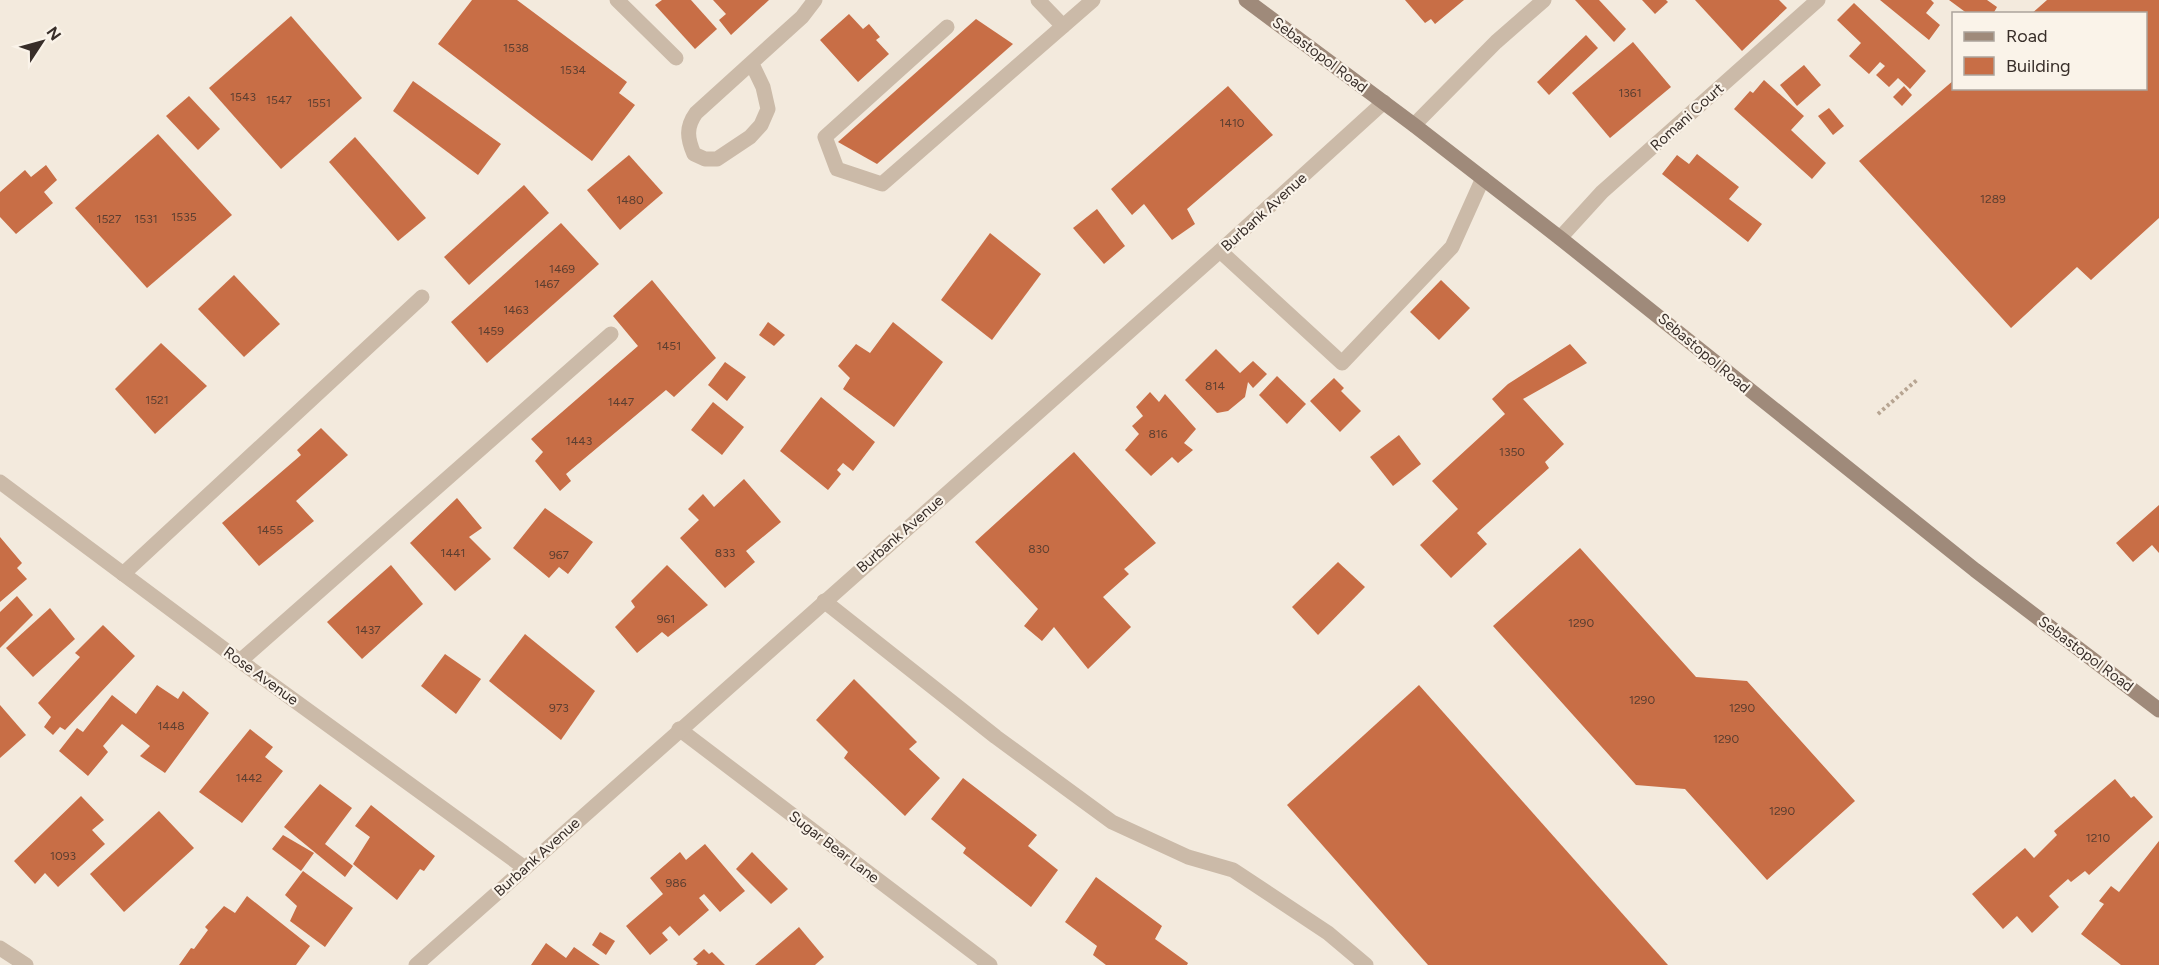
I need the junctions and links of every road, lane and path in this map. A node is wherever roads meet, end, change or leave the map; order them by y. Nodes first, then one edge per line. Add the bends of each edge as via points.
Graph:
1 (616, 0) edge
2 (815, 0) edge
3 (1038, 0) edge
4 (1093, 0) edge
5 (1246, 0) edge
6 (1544, 0) edge
7 (1818, 0) edge
8 (1063, 26) junction
9 (947, 27) dead end
10 (676, 58) dead end
11 (752, 64) junction
12 (1383, 102) junction
13 (1414, 125) junction
14 (1483, 178) junction
15 (1560, 238) junction
16 (1220, 251) junction
17 (422, 297) dead end
18 (611, 334) dead end
19 (1918, 379) dead end
20 (1878, 414) dead end
21 (0, 482) edge
22 (123, 574) junction
23 (824, 601) junction
24 (240, 661) junction
25 (2159, 710) edge
26 (679, 729) junction
27 (525, 868) junction
28 (0, 948) edge
29 (26, 965) edge
30 (416, 965) edge
31 (990, 965) edge
32 (1366, 965) edge

1 - 10 street
2 - 11 street
3 - 8 street
4 - 8 street
5 - 12 main road, Sebastopol Road
6 - 13 street
7 - 15 street, Romani Court via 1602,192
8 - 9 street via 882,184 837,169 825,137
11 - 11 street via 689,123 694,154 717,159 761,125 768,109
12 - 13 main road, Sebastopol Road
12 - 16 street, Burbank Avenue
13 - 14 main road, Sebastopol Road
14 - 15 main road, Sebastopol Road
14 - 16 street via 1452,247 1342,363
15 - 25 main road, Sebastopol Road via 1966,563
16 - 23 street, Burbank Avenue
17 - 22 street
18 - 24 street
19 - 20 path
21 - 22 street, Rose Avenue
22 - 24 street, Rose Avenue
23 - 26 street, Burbank Avenue
23 - 32 street via 996,738 1112,822 1188,857 1233,870 1328,933
24 - 27 street, Rose Avenue
26 - 27 street, Burbank Avenue
26 - 31 street, Sugar Bear Lane
27 - 30 street, Burbank Avenue
28 - 29 street

